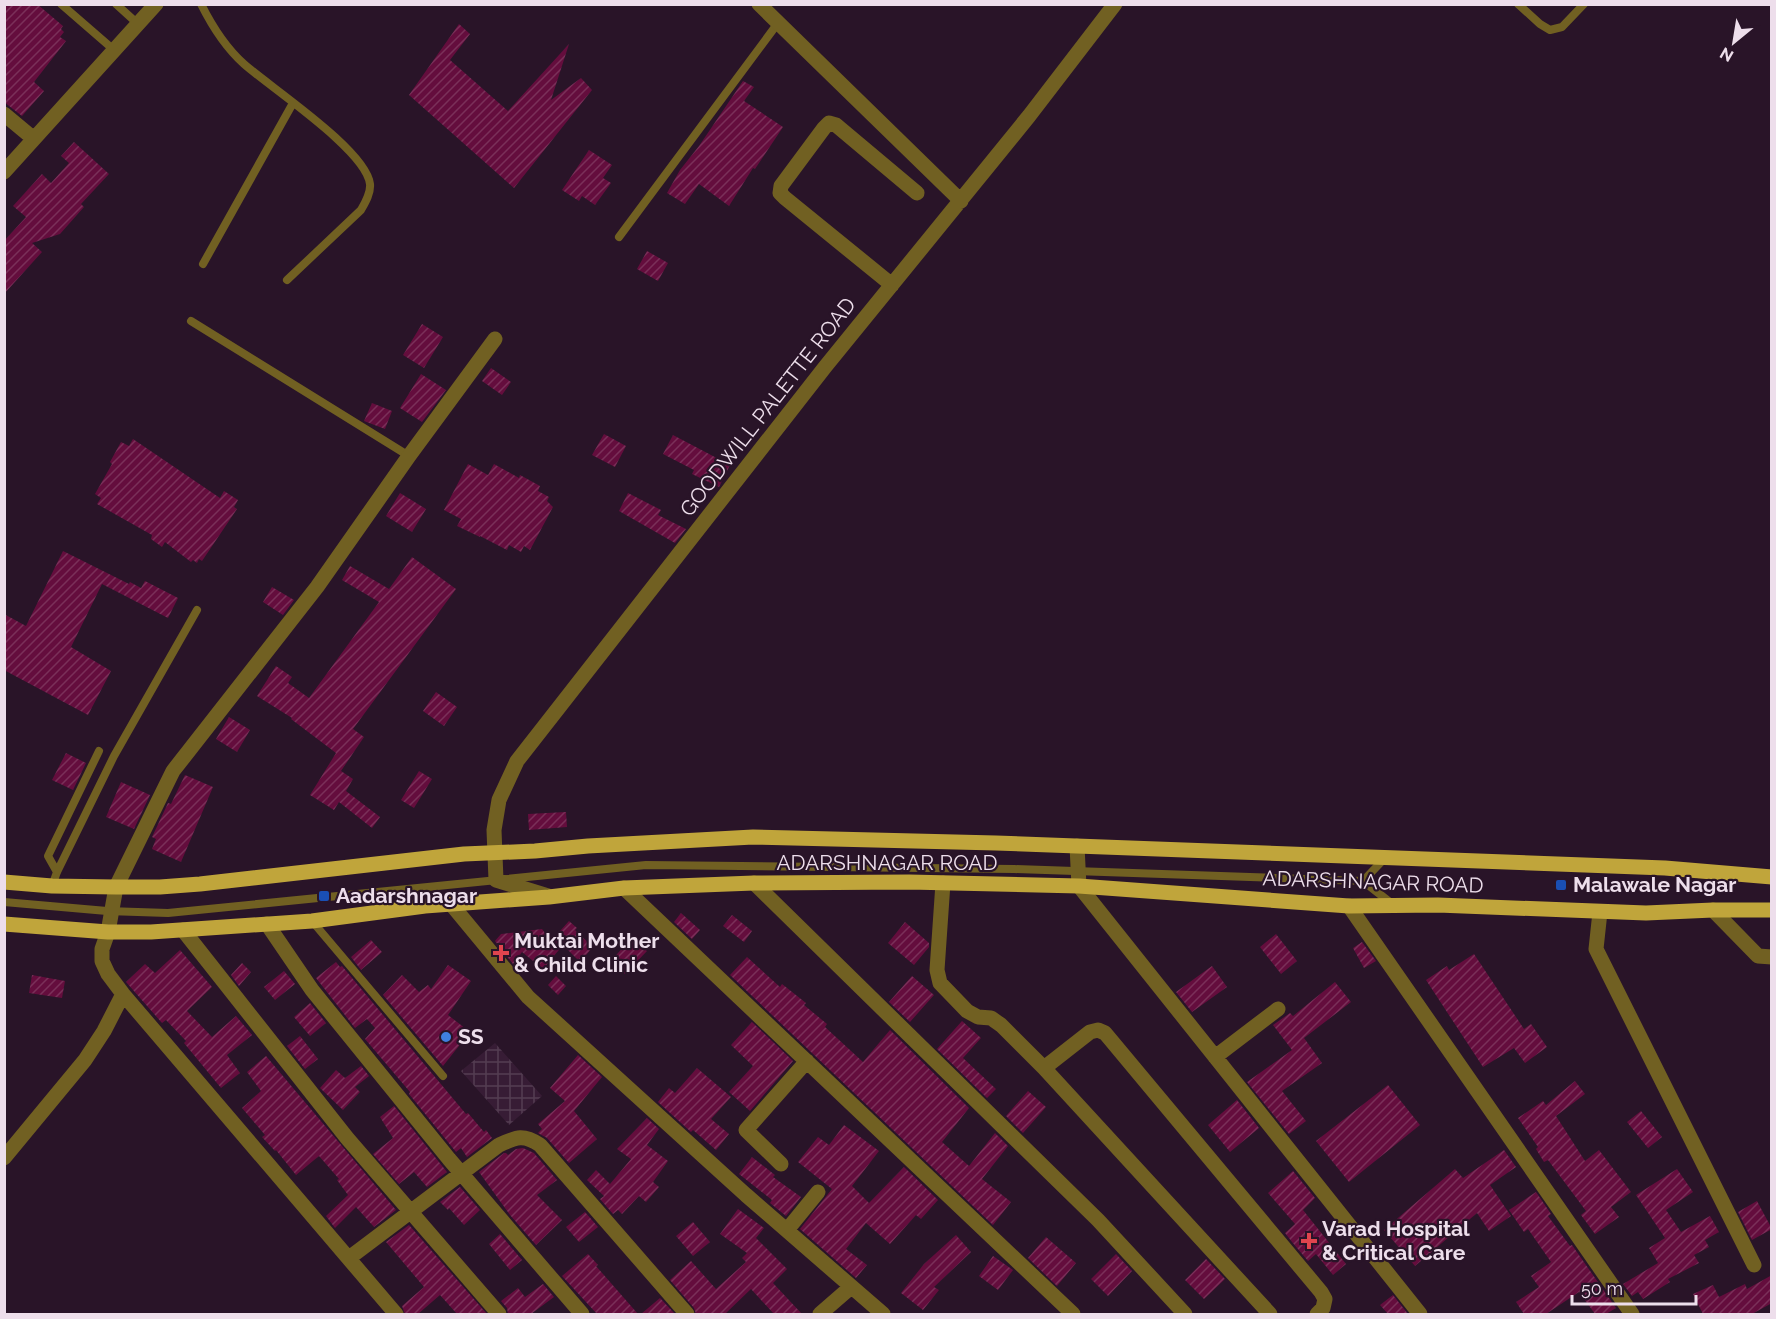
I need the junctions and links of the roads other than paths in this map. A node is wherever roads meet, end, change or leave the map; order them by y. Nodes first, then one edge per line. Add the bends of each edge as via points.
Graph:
1 (61, 4) edge
2 (116, 4) edge
3 (156, 4) edge
4 (201, 4) edge
5 (759, 4) edge
6 (1115, 4) edge
7 (1518, 4) edge
8 (1584, 4) edge
9 (778, 23) junction
10 (138, 24) junction
11 (114, 50) junction
12 (293, 103) junction
13 (4, 114) edge
14 (34, 139) junction
15 (4, 172) edge
16 (916, 193) dead end
17 (961, 201) junction
18 (619, 237) dead end
19 (203, 264) dead end
20 (286, 280) dead end
21 (892, 285) junction
22 (191, 321) dead end
23 (495, 339) dead end
24 (409, 456) junction
25 (197, 610) dead end
26 (99, 751) dead end
27 (1077, 846) junction
28 (495, 854) junction
29 (1385, 858) junction
30 (1772, 877) edge
31 (55, 879) junction
32 (1078, 879) junction
33 (496, 880) junction
34 (1363, 881) junction
35 (4, 882) edge
36 (754, 883) junction
37 (943, 883) junction
38 (116, 887) junction
39 (624, 888) junction
40 (549, 897) junction
41 (4, 902) edge
42 (451, 904) junction
43 (1393, 905) junction
44 (1349, 906) junction
45 (1713, 910) junction
46 (1772, 910) edge
47 (112, 911) junction
48 (1600, 912) junction
49 (312, 921) junction
50 (4, 924) edge
51 (267, 924) junction
52 (183, 930) junction
53 (108, 932) junction
54 (1772, 957) edge
55 (123, 994) junction
56 (1278, 1009) dead end
57 (1215, 1058) junction
58 (807, 1061) junction
59 (1044, 1068) junction
60 (443, 1076) dead end
61 (4, 1158) edge
62 (781, 1164) dead end
63 (462, 1174) junction
64 (818, 1192) dead end
65 (411, 1212) junction
66 (787, 1230) junction
67 (349, 1258) junction
68 (1754, 1265) dead end
69 (851, 1287) junction
70 (1628, 1313) edge
71 (396, 1314) edge
72 (499, 1314) edge
73 (582, 1314) edge
74 (687, 1314) edge
75 (820, 1314) edge
76 (883, 1314) edge
77 (1073, 1314) edge
78 (1185, 1314) edge
79 (1270, 1314) edge
80 (1317, 1314) edge
81 (1420, 1314) edge

1 - 11 lane
2 - 10 lane
3 - 10 street
4 - 12 lane via 210,22 244,64
5 - 9 street
6 - 17 street, GOODWILL PALETTE ROAD
7 - 8 lane via 1550,30 1562,27
9 - 17 street
9 - 18 lane
10 - 11 street
11 - 14 street
12 - 19 lane
12 - 20 lane via 346,148 370,184 361,210
13 - 14 street
14 - 15 street
16 - 21 street via 836,124 829,123 781,186 780,193 785,198
17 - 21 street, GOODWILL PALETTE ROAD
21 - 28 street, GOODWILL PALETTE ROAD via 517,761 499,800
22 - 24 lane
23 - 24 street
24 - 38 street via 317,587 173,771
25 - 31 lane via 114,756
26 - 31 lane via 48,855
27 - 28 main road, ADARSHNAGAR ROAD via 753,837
27 - 29 main road, ADARSHNAGAR ROAD
27 - 32 street
28 - 33 street, GOODWILL PALETTE ROAD
28 - 38 main road, ADARSHNAGAR ROAD via 464,854 200,884
29 - 30 main road, ADARSHNAGAR ROAD via 1665,868
29 - 34 lane
31 - 35 main road, ADARSHNAGAR ROAD
31 - 38 main road, ADARSHNAGAR ROAD
32 - 33 lane via 1014,869 646,865
32 - 34 lane
32 - 37 main road, ADARSHNAGAR ROAD
32 - 44 main road, ADARSHNAGAR ROAD
32 - 57 street
33 - 40 street
33 - 47 lane via 168,913
34 - 43 lane
36 - 37 main road, ADARSHNAGAR ROAD
36 - 39 main road, ADARSHNAGAR ROAD
36 - 78 street via 1098,1220
37 - 59 street via 937,970 940,983 967,1011 1001,1025
38 - 47 street
39 - 40 main road, ADARSHNAGAR ROAD
39 - 58 street
40 - 42 main road, ADARSHNAGAR ROAD
41 - 47 lane
42 - 49 main road, ADARSHNAGAR ROAD
42 - 66 street via 528,998
43 - 44 main road, ADARSHNAGAR ROAD
43 - 48 main road, ADARSHNAGAR ROAD
44 - 70 street
45 - 46 main road, ADARSHNAGAR ROAD
45 - 48 main road, ADARSHNAGAR ROAD
45 - 54 street via 1758,956
47 - 53 street
48 - 68 street via 1596,949
49 - 51 main road, ADARSHNAGAR ROAD
49 - 60 lane
50 - 53 main road, ADARSHNAGAR ROAD
51 - 52 main road, ADARSHNAGAR ROAD
51 - 63 street via 312,990
52 - 53 main road, ADARSHNAGAR ROAD
52 - 65 street via 347,1138
53 - 55 street via 102,961
55 - 61 street via 85,1060
55 - 67 street
56 - 57 street
57 - 81 street
58 - 62 street via 746,1130
58 - 77 street
59 - 79 street
59 - 80 street via 1090,1032 1098,1030 1105,1034 1321,1292 1325,1299
63 - 65 street
63 - 73 street
63 - 74 street via 499,1145 521,1137 540,1145
64 - 66 street
65 - 67 street
65 - 72 street
66 - 69 street
67 - 71 street
69 - 75 street
69 - 76 street

